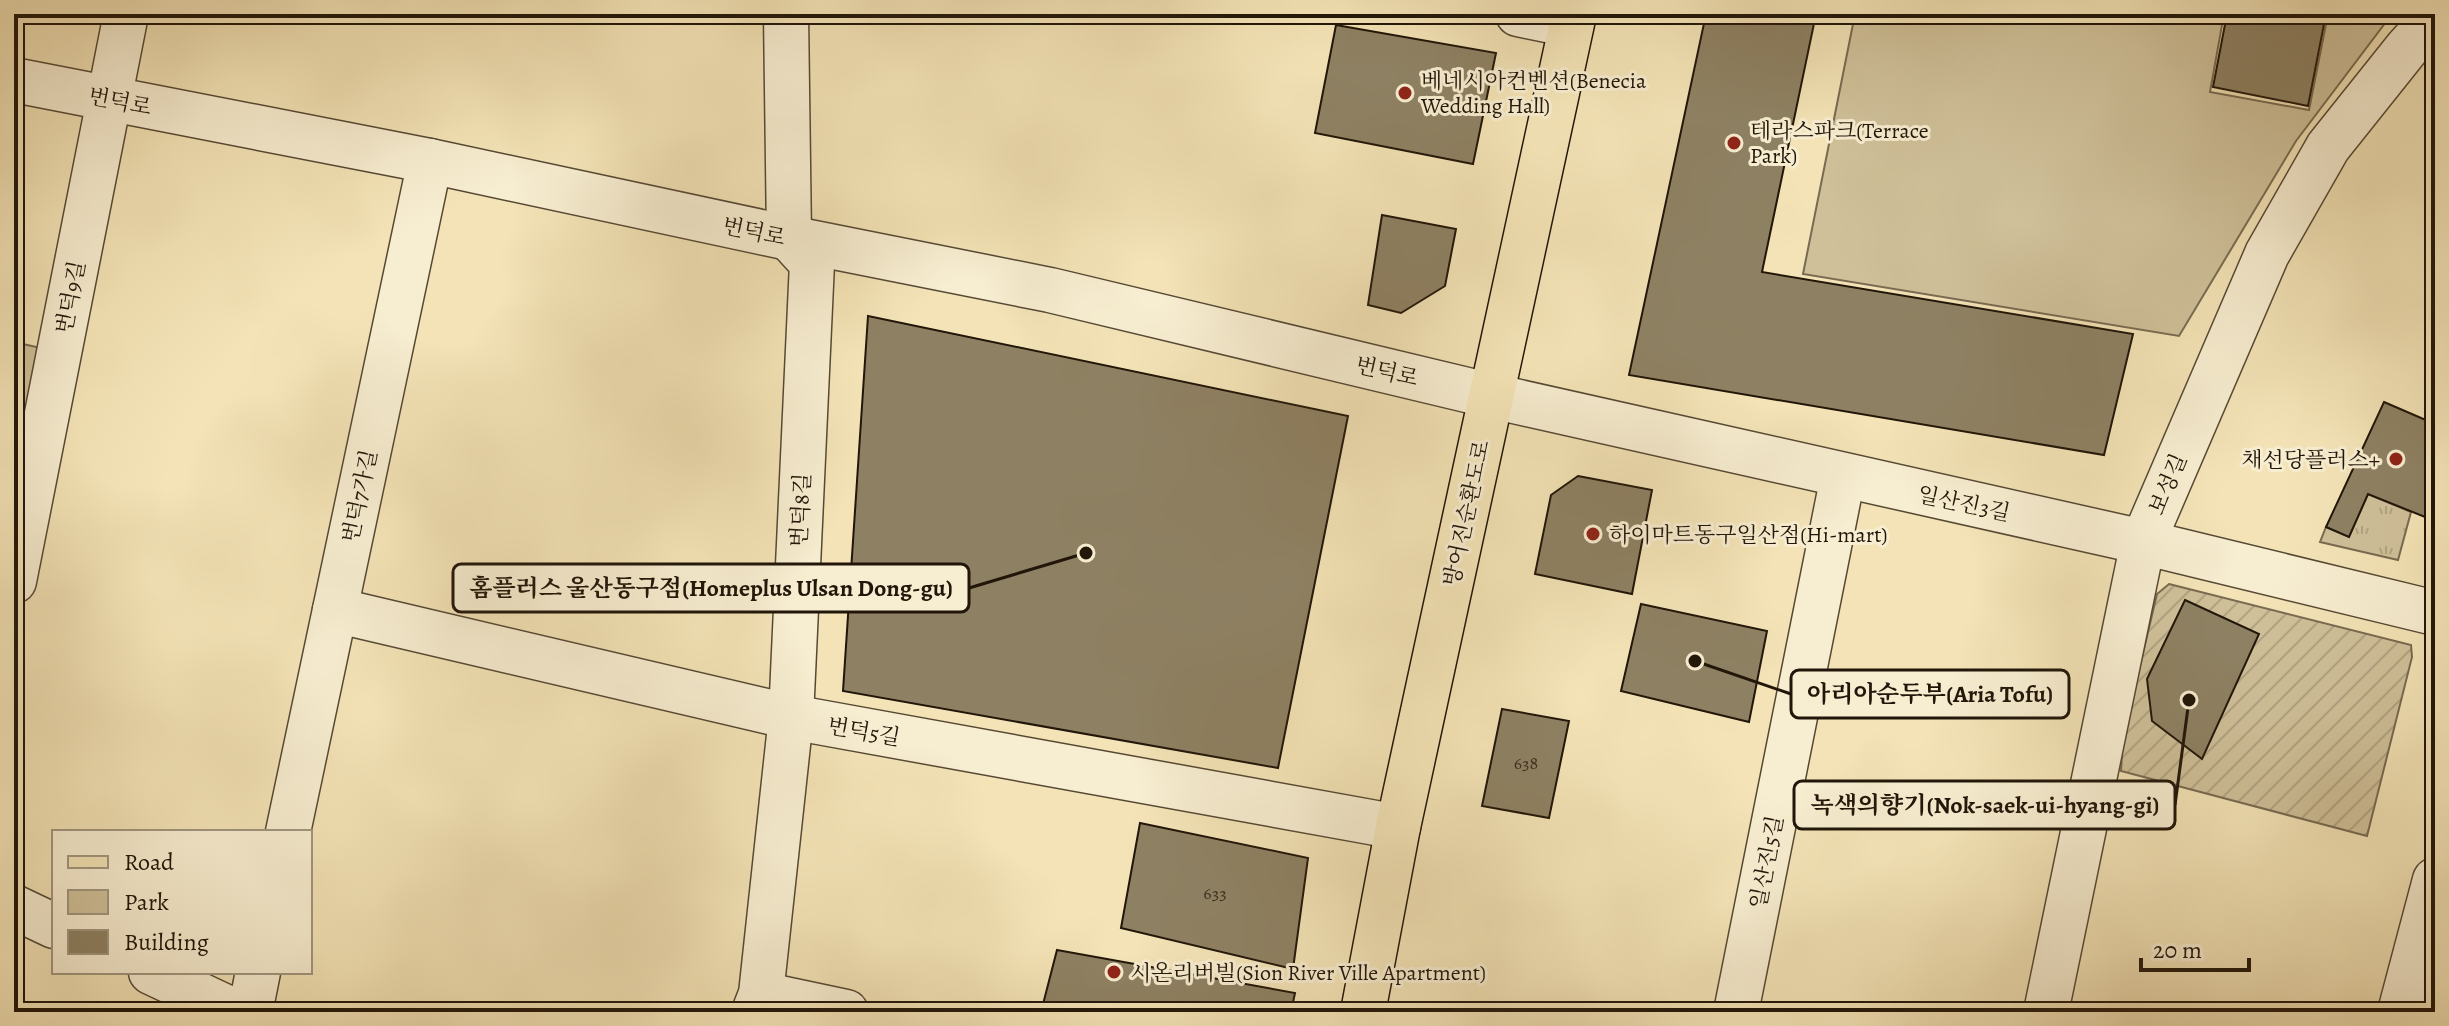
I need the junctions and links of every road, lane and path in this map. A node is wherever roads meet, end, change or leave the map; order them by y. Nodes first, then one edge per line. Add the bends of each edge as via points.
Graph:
1 (126, 14) edge
2 (786, 14) edge
3 (1518, 14) edge
4 (2435, 17) edge
5 (1572, 19) edge
6 (14, 80) edge
7 (109, 99) junction
8 (430, 161) junction
9 (789, 238) junction
10 (1492, 396) junction
11 (1843, 476) junction
12 (2143, 542) junction
13 (14, 581) edge
14 (335, 610) junction
15 (2435, 613) edge
16 (791, 717) junction
17 (1398, 827) junction
18 (288, 830) edge
19 (2435, 880) edge
20 (14, 907) edge
21 (52, 925) edge
22 (155, 974) edge
23 (258, 974) edge
24 (758, 1003) edge
25 (236, 1012) edge
26 (250, 1012) edge
27 (846, 1012) edge
28 (1363, 1012) edge
29 (1736, 1012) edge
30 (2046, 1012) edge
31 (2400, 1012) edge

1 - 7 street, 번덕9길
2 - 9 street
3 - 5 street
4 - 12 street, 보성길 via 2328,147 2267,254
5 - 10 main road, 방어진순환도로
6 - 7 street, 번덕로
7 - 8 street, 번덕로
7 - 13 street, 번덕9길
8 - 9 street, 번덕로
8 - 14 street, 번덕7가길
9 - 10 street, 번덕로 via 1050,290
9 - 16 street, 번덕8길 via 812,263
10 - 11 street, 일산진3길
10 - 17 main road, 방어진순환도로
11 - 12 street, 일산진3길
11 - 29 street, 일산진5길
12 - 15 street, 일산진3길
12 - 30 street, 보성길
14 - 16 street, 번덕5길
14 - 18 street, 번덕7가길
16 - 17 street, 번덕5길
16 - 24 street, 번덕8길
17 - 28 main road, 방어진순환도로
19 - 31 street
20 - 21 street
22 - 25 street
23 - 26 street
24 - 27 street

